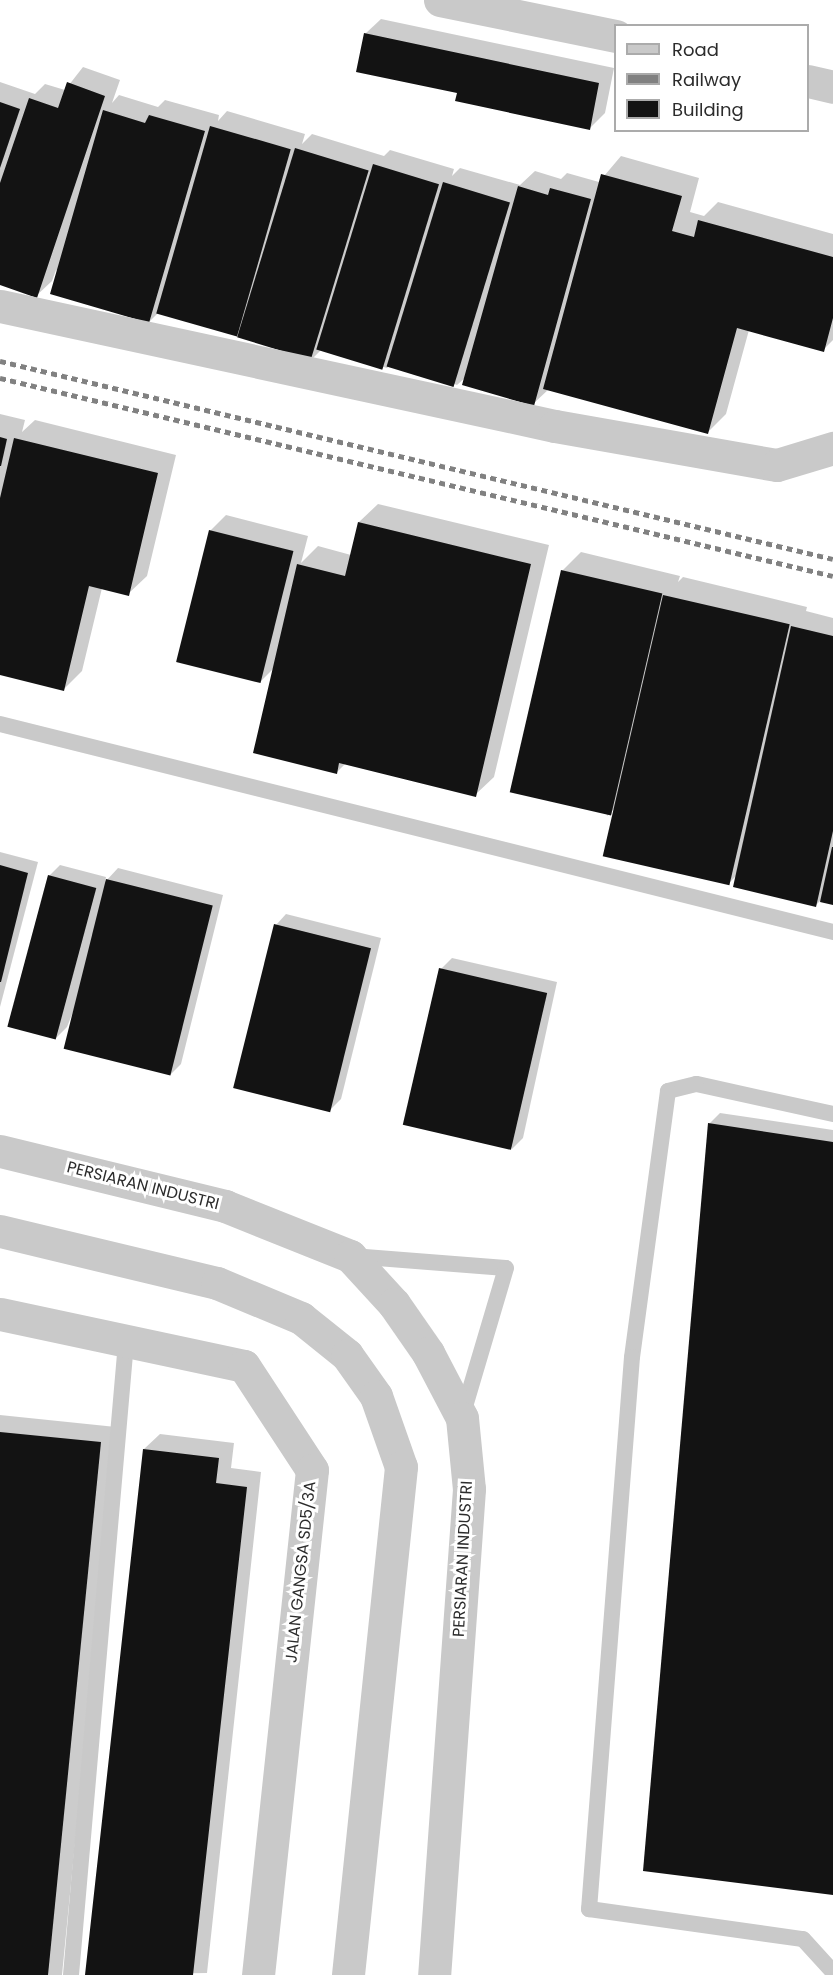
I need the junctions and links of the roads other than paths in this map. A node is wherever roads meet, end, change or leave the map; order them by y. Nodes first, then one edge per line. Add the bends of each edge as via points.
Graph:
1 (440, 0) edge
2 (553, 10) edge
3 (614, 36) edge
4 (809, 81) edge
5 (833, 87) edge
6 (0, 306) edge
7 (833, 448) edge
8 (0, 724) edge
9 (833, 932) edge
10 (833, 1114) edge
11 (0, 1151) edge
12 (0, 1231) edge
13 (350, 1256) junction
14 (0, 1314) edge
15 (126, 1342) junction
16 (462, 1418) junction
17 (833, 1972) edge
18 (71, 1975) edge
19 (258, 1975) edge
20 (348, 1975) edge
21 (434, 1975) edge

1 - 2 street
2 - 3 street
4 - 5 street
6 - 7 street via 555,426 777,465
8 - 9 lane
10 - 17 lane via 696,1084 668,1091 632,1357 589,1909 803,1939
11 - 13 street, PERSIARAN INDUSTRI via 225,1206
12 - 20 street via 217,1283 301,1318 347,1355 376,1396 401,1467
13 - 16 street, PERSIARAN INDUSTRI via 394,1304 428,1353
13 - 16 lane via 506,1268
14 - 15 street, JALAN GANGSA SD5/3A
15 - 18 lane
15 - 19 street, JALAN GANGSA SD5/3A via 244,1366 312,1470
16 - 21 street, PERSIARAN INDUSTRI via 469,1489

